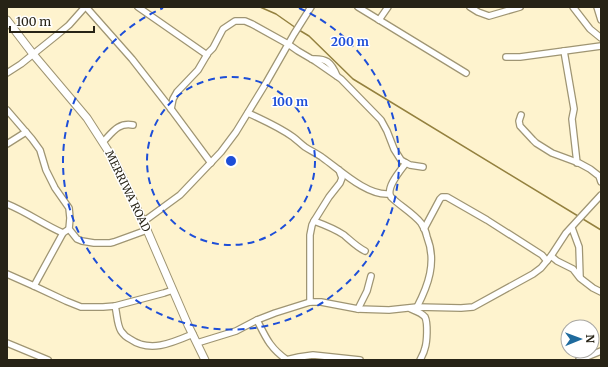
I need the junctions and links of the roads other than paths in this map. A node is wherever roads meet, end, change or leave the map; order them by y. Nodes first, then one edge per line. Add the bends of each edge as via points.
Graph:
1 (85, 7) edge
2 (138, 7) edge
3 (311, 7) edge
4 (358, 7) edge
5 (388, 7) edge
6 (470, 7) edge
7 (520, 7) edge
8 (573, 7) edge
9 (597, 7) edge
10 (7, 20) edge
11 (379, 20) junction
12 (601, 20) edge
13 (601, 38) edge
14 (288, 44) junction
15 (601, 46) edge
16 (564, 52) junction
17 (33, 54) junction
18 (208, 55) junction
19 (506, 57) dead end
20 (7, 72) edge
21 (466, 73) dead end
22 (171, 109) junction
23 (7, 110) edge
24 (248, 113) junction
25 (521, 115) dead end
26 (133, 125) dead end
27 (26, 132) junction
28 (103, 142) junction
29 (7, 144) edge
30 (406, 163) junction
31 (577, 163) junction
32 (211, 164) junction
33 (423, 167) dead end
34 (339, 170) junction
35 (601, 182) edge
36 (389, 194) junction
37 (601, 195) edge
38 (7, 204) edge
39 (314, 221) junction
40 (143, 222) junction
41 (572, 228) junction
42 (69, 229) junction
43 (424, 229) junction
44 (148, 230) junction
45 (63, 233) junction
46 (365, 252) dead end
47 (551, 256) junction
48 (547, 261) junction
49 (7, 274) edge
50 (371, 276) dead end
51 (580, 278) junction
52 (34, 286) junction
53 (173, 290) junction
54 (601, 292) edge
55 (310, 302) junction
56 (115, 306) junction
57 (414, 308) junction
58 (358, 309) junction
59 (257, 320) junction
60 (192, 334) junction
61 (7, 343) edge
62 (197, 343) junction
63 (601, 350) edge
64 (48, 360) edge
65 (205, 360) edge
66 (286, 360) edge
67 (360, 360) edge
68 (420, 360) edge
69 (579, 360) edge

1 - 17 street via 69,25
1 - 22 street via 132,59
2 - 18 street
3 - 14 street
4 - 11 street
5 - 11 street
6 - 7 street via 489,16
8 - 13 street via 590,29
9 - 12 street
10 - 17 street, MERRIWA ROAD
11 - 21 street
14 - 18 street via 248,22 238,20 223,29
14 - 24 street
14 - 30 street via 311,59 325,60 331,66 337,76 381,120 394,149
15 - 16 street
16 - 19 street
16 - 31 street via 574,109 572,119
17 - 20 street
17 - 28 street, MERRIWA ROAD via 87,118
18 - 22 street via 177,92
22 - 32 street
23 - 27 street
24 - 32 street
24 - 34 street via 293,137
25 - 31 street via 520,126 536,143
26 - 28 street via 120,126
27 - 29 street
27 - 42 street via 38,147 55,188 68,207
28 - 40 street, MERRIWA ROAD
30 - 33 street
30 - 36 street via 395,177
31 - 35 street via 599,176
32 - 40 street via 180,195
34 - 36 street via 376,193
34 - 39 street via 342,178 340,183
36 - 43 street via 417,219
37 - 41 street
38 - 45 street
39 - 46 street via 344,235
39 - 55 street via 310,235
40 - 44 street, MERRIWA ROAD
41 - 47 street
41 - 51 street via 579,248
42 - 44 street via 82,242 94,243 110,243
42 - 45 street
43 - 48 street via 440,199 447,197 542,255
43 - 57 street via 432,253 431,266 425,292
44 - 53 street, MERRIWA ROAD
45 - 52 street
47 - 48 street
47 - 51 street via 573,269
48 - 57 street via 533,274 473,307
49 - 52 street
50 - 58 street
51 - 54 street
52 - 56 street via 81,307
53 - 56 street
53 - 60 street, MERRIWA ROAD
55 - 58 street
55 - 59 street
56 - 60 street via 120,330 126,337 141,345 157,347
57 - 58 street
57 - 68 street via 426,320 426,347
59 - 62 street via 236,331
59 - 66 street via 267,340
60 - 62 street, MERRIWA ROAD
61 - 64 street
62 - 65 street, MERRIWA ROAD
63 - 69 street
66 - 67 street via 314,355

